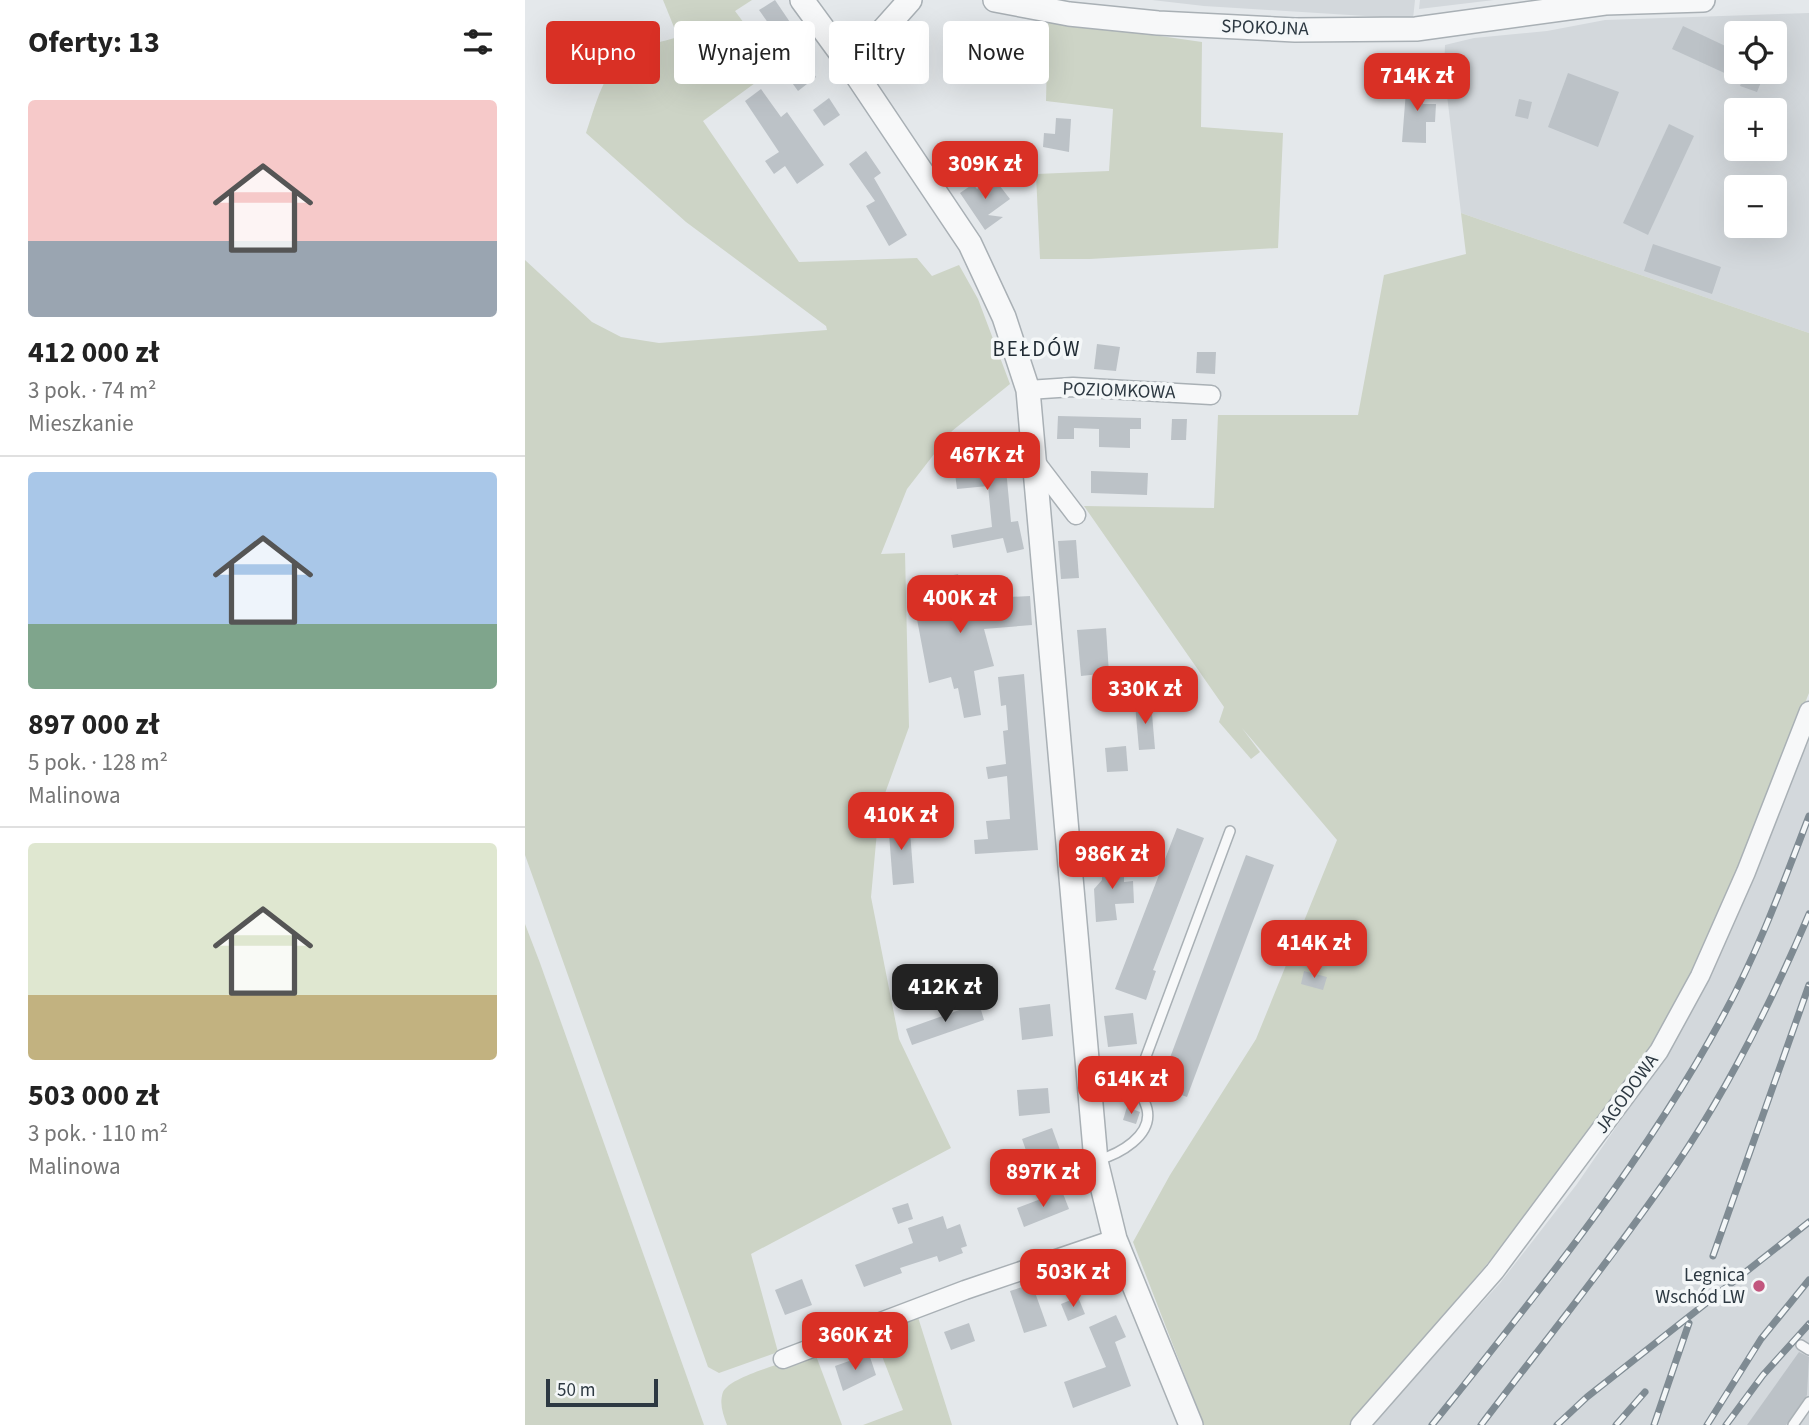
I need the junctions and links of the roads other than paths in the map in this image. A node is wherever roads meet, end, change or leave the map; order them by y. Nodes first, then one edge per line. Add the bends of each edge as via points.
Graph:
1 (802, 0) edge
2 (911, 0) edge
3 (995, 0) edge
4 (1675, 0) edge
5 (1703, 0) edge
6 (892, 21) edge
7 (829, 37) edge
8 (863, 84) edge
9 (1028, 390) junction
10 (1211, 395) dead end
11 (1034, 460) junction
12 (1076, 515) dead end
13 (1809, 711) edge
14 (1230, 831) dead end
15 (1096, 1161) junction
16 (1115, 1239) junction
17 (783, 1359) dead end
18 (1809, 1402) edge
19 (1191, 1425) edge
20 (1360, 1425) edge
21 (1793, 1425) edge

1 - 7 street
2 - 6 street
3 - 4 street, SPOKOJNA via 1146,22 1295,30 1416,29 1605,3
4 - 5 street, SPOKOJNA
8 - 9 street via 969,244 1004,317
9 - 10 street, POZIOMKOWA via 1073,387
9 - 11 street
11 - 12 street
11 - 15 street
13 - 20 street, JAGODOWA via 1746,872 1700,976 1659,1051 1495,1271
14 - 15 lane via 1138,1078 1148,1113 1143,1129 1120,1152
15 - 16 street
16 - 17 street
16 - 19 street
18 - 21 lane

